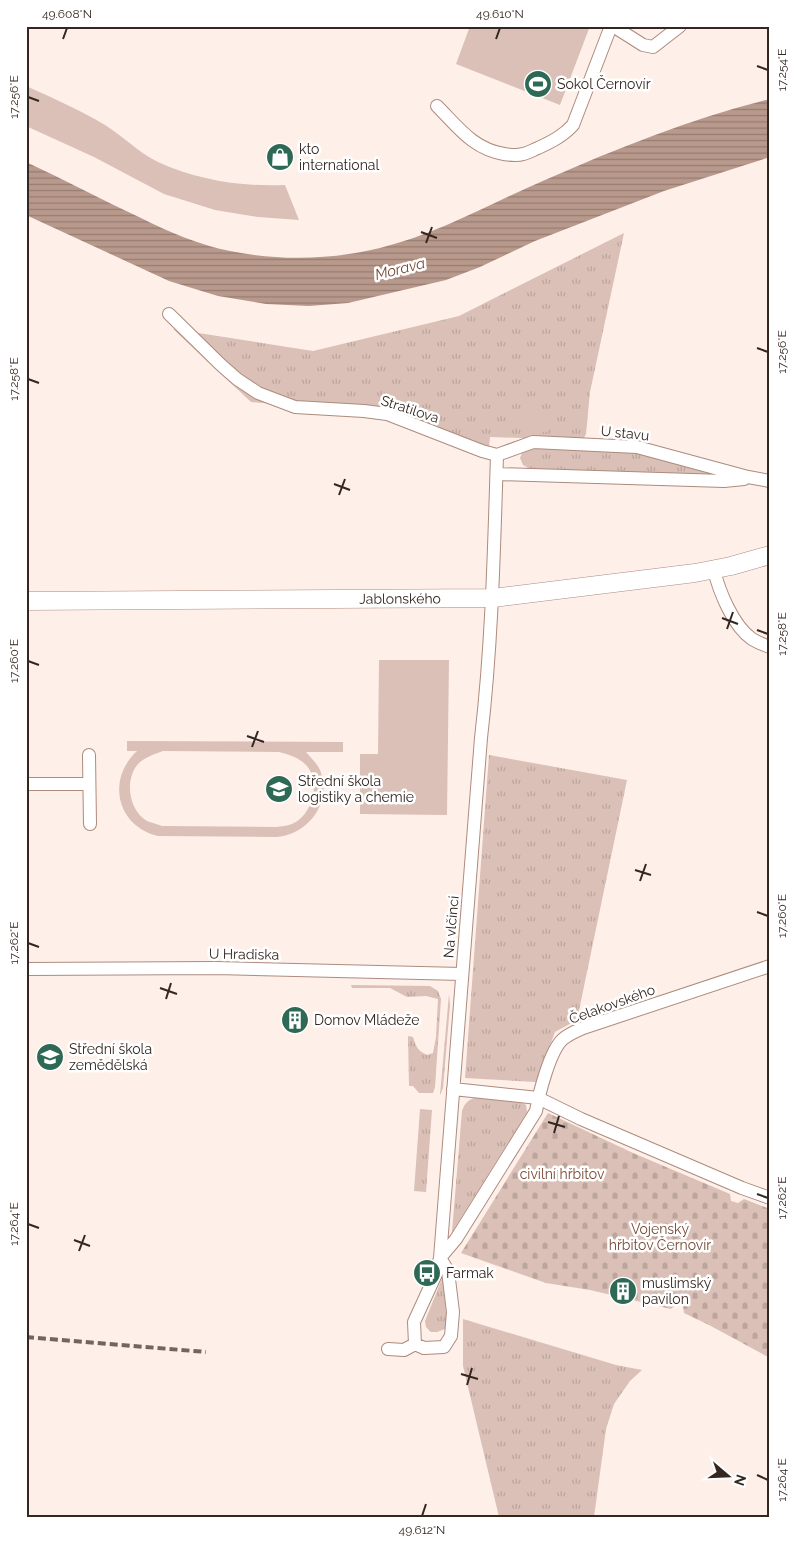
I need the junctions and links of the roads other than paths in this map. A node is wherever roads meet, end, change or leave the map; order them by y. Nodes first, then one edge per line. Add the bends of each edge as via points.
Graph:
1 (612, 26) edge
2 (680, 26) edge
3 (437, 106) dead end
4 (169, 314) dead end
5 (497, 455) junction
6 (497, 474) junction
7 (748, 477) junction
8 (770, 481) edge
9 (770, 555) edge
10 (714, 570) junction
11 (493, 598) junction
12 (26, 601) edge
13 (770, 647) edge
14 (89, 755) dead end
15 (26, 784) edge
16 (89, 784) junction
17 (90, 824) dead end
18 (770, 966) edge
19 (26, 969) edge
20 (462, 974) junction
21 (453, 1089) junction
22 (538, 1098) junction
23 (770, 1198) edge
24 (440, 1258) junction
25 (415, 1344) junction
26 (388, 1349) dead end

1 - 2 street via 653,47
1 - 3 street via 573,125 553,141 522,155 492,152 470,140
4 - 5 street, Stratilova via 221,365 258,393 295,407 387,414
5 - 6 street
5 - 7 street, U stavu via 533,442 637,447
6 - 7 street, U stavu via 724,481
6 - 11 street
7 - 8 street, U stavu
9 - 10 street, Jablonského
10 - 11 street, Jablonského
10 - 13 street via 736,621 752,639
11 - 12 street, Jablonského
11 - 20 street, Na vlčinci
14 - 16 street
15 - 16 street
16 - 17 street
18 - 22 street, Čelakovského via 583,1028 556,1048
19 - 20 street, U Hradiska via 216,968
20 - 21 street, Na vlčinci
21 - 22 street
21 - 24 street, Na vlčinci
22 - 23 street
22 - 24 street, Čelakovského via 536,1112 456,1239
24 - 25 street, Na vlčinci via 414,1322
24 - 25 street, Na vlčinci via 448,1270 453,1312 451,1336 444,1347 424,1348
25 - 26 street via 404,1350

